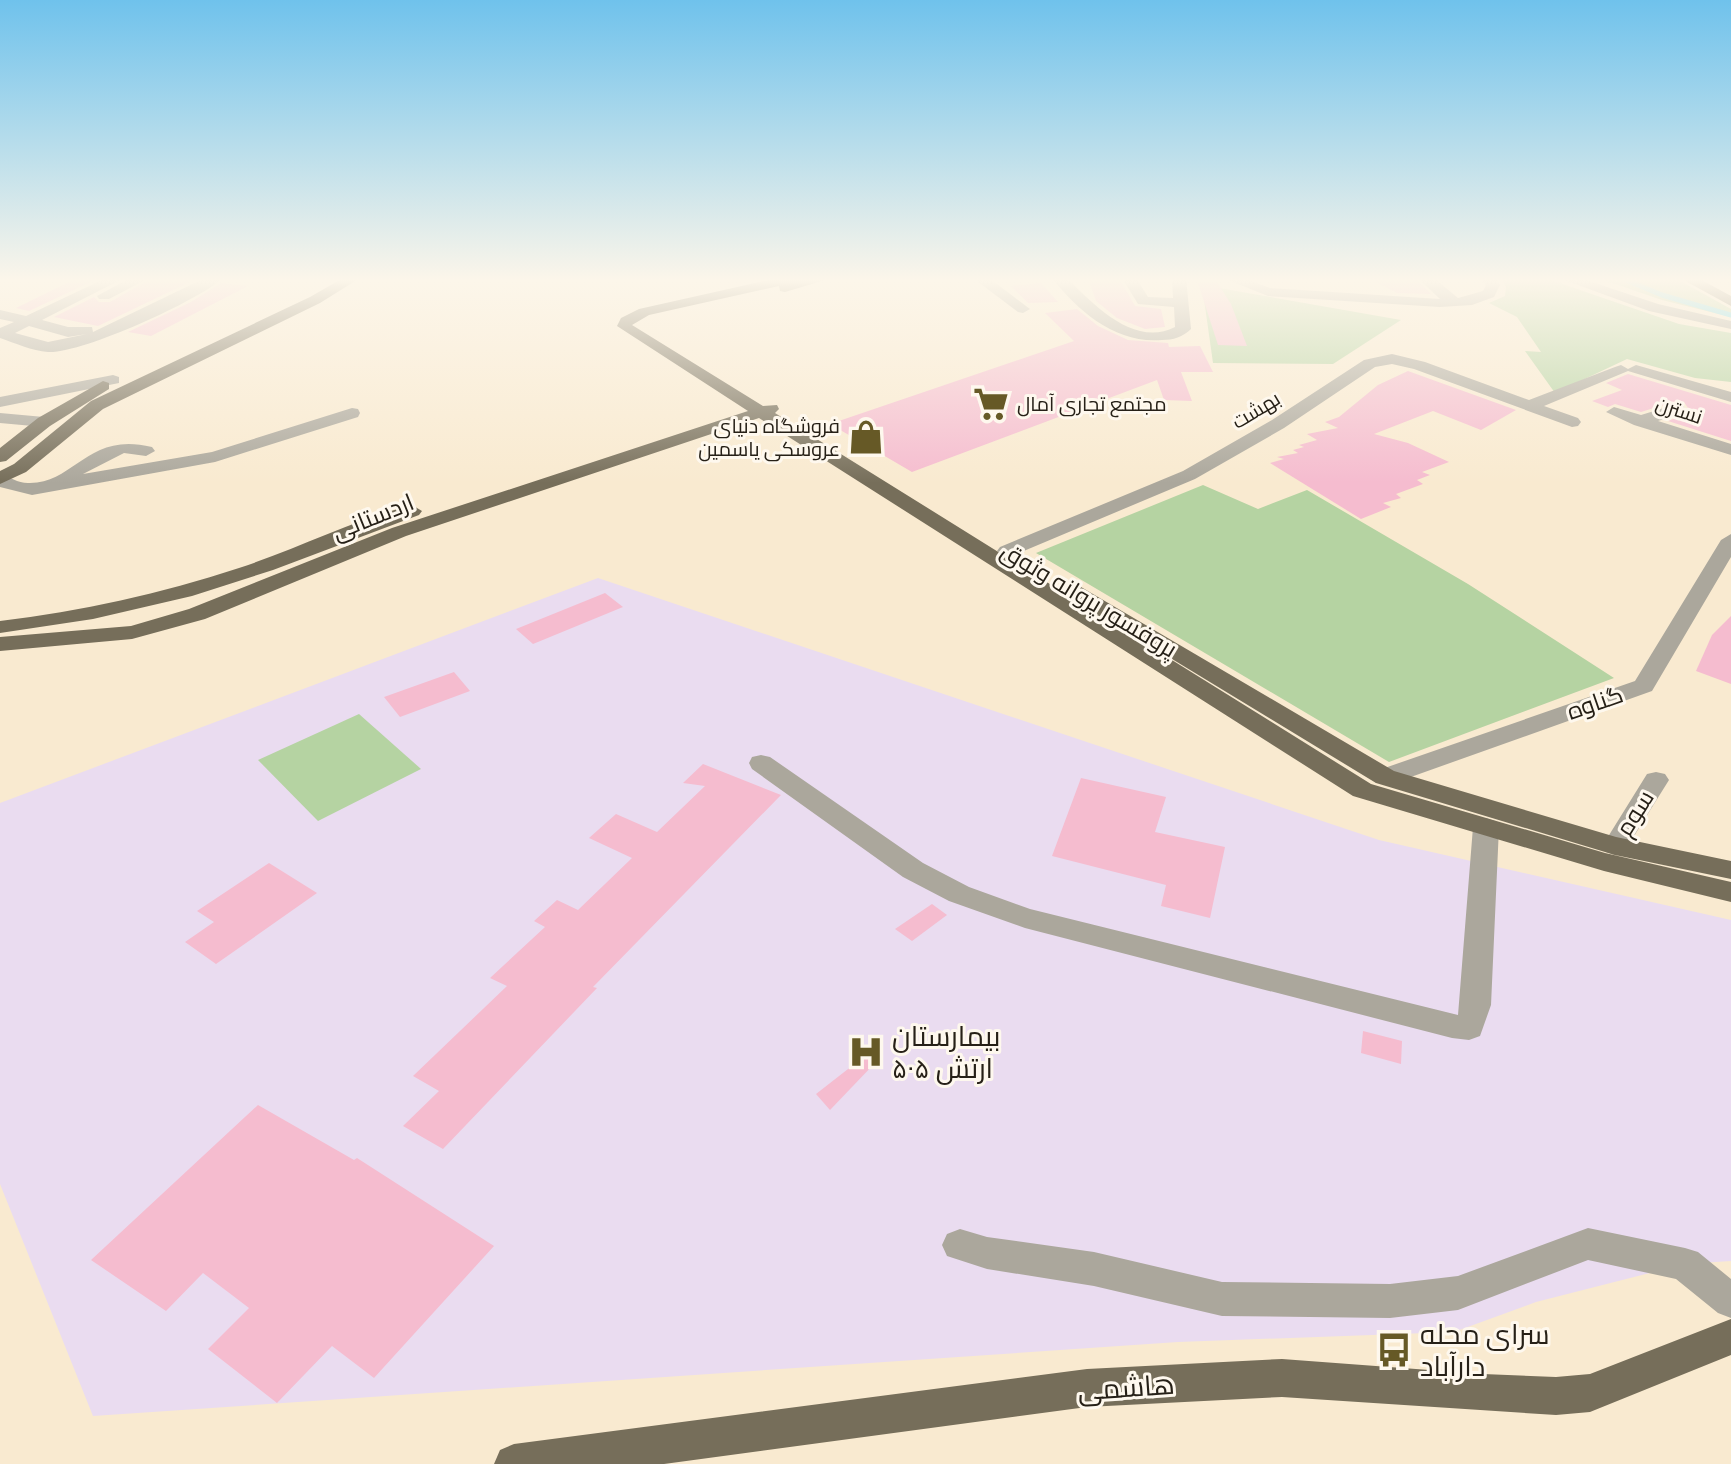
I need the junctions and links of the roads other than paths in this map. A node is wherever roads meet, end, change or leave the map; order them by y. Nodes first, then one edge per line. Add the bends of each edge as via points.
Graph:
1 (190, 346) edge
2 (219, 346) edge
3 (654, 346) edge
4 (675, 346) edge
5 (113, 380) junction
6 (1731, 397) edge
7 (0, 402) edge
8 (761, 405) junction
9 (1527, 407) junction
10 (1677, 409) dead end
11 (1614, 412) dead end
12 (352, 413) dead end
13 (0, 418) edge
14 (1640, 421) junction
15 (44, 422) junction
16 (1572, 422) dead end
17 (1731, 450) edge
18 (146, 451) dead end
19 (0, 457) edge
20 (0, 479) edge
21 (50, 485) junction
22 (1731, 540) edge
23 (999, 554) junction
24 (131, 606) junction
25 (197, 614) junction
26 (0, 627) edge
27 (38, 642) junction
28 (0, 644) edge
29 (761, 763) dead end
30 (1656, 780) dead end
31 (1363, 781) junction
32 (1488, 818) junction
33 (1614, 855) junction
34 (1731, 870) edge
35 (1731, 892) edge
36 (960, 1245) dead end
37 (1731, 1301) edge
38 (1731, 1337) edge
39 (514, 1464) edge

1 - 5 main road
2 - 20 main road via 97,405
3 - 8 main road, پروفسور پروانه وثوق
4 - 8 main road, پروفسور پروانه وثوق
5 - 7 street
5 - 15 main road
6 - 9 street via 1629,370
8 - 23 main road, پروفسور پروانه وثوق
8 - 24 main road, اردستانی via 424,506 244,573
8 - 25 main road, اردستانی via 399,532
9 - 16 street, بهشت
9 - 23 street, بهشت via 1419,365 1392,359 1370,363 1189,475
10 - 14 street
11 - 14 street, نسترن
12 - 21 street via 215,457
13 - 15 street
14 - 17 street, نسترن
15 - 19 main road
18 - 21 street via 125,447
20 - 21 street via 22,487
22 - 31 street, گناوه via 1644,686
23 - 31 main road, پروفسور پروانه وثوق
23 - 31 main road, پروفسور پروانه وثوق
24 - 25 main road via 146,621
24 - 26 main road, اردستانی
24 - 27 main road via 78,635
25 - 27 main road, اردستانی via 132,632
27 - 28 main road, اردستانی
29 - 32 street via 913,870 959,894 1025,918 1469,1028 1476,1005
30 - 33 street, سوم
31 - 32 main road, پروفسور پروانه وثوق
32 - 33 main road, پروفسور پروانه وثوق
33 - 34 main road, پروفسور پروانه وثوق
33 - 35 main road, پروفسور پروانه وثوق
36 - 37 street via 1222,1299 1390,1301 1458,1293 1588,1244 1685,1264
38 - 39 main road, هاشمی via 1590,1393 1483,1393 1282,1378 1087,1388

